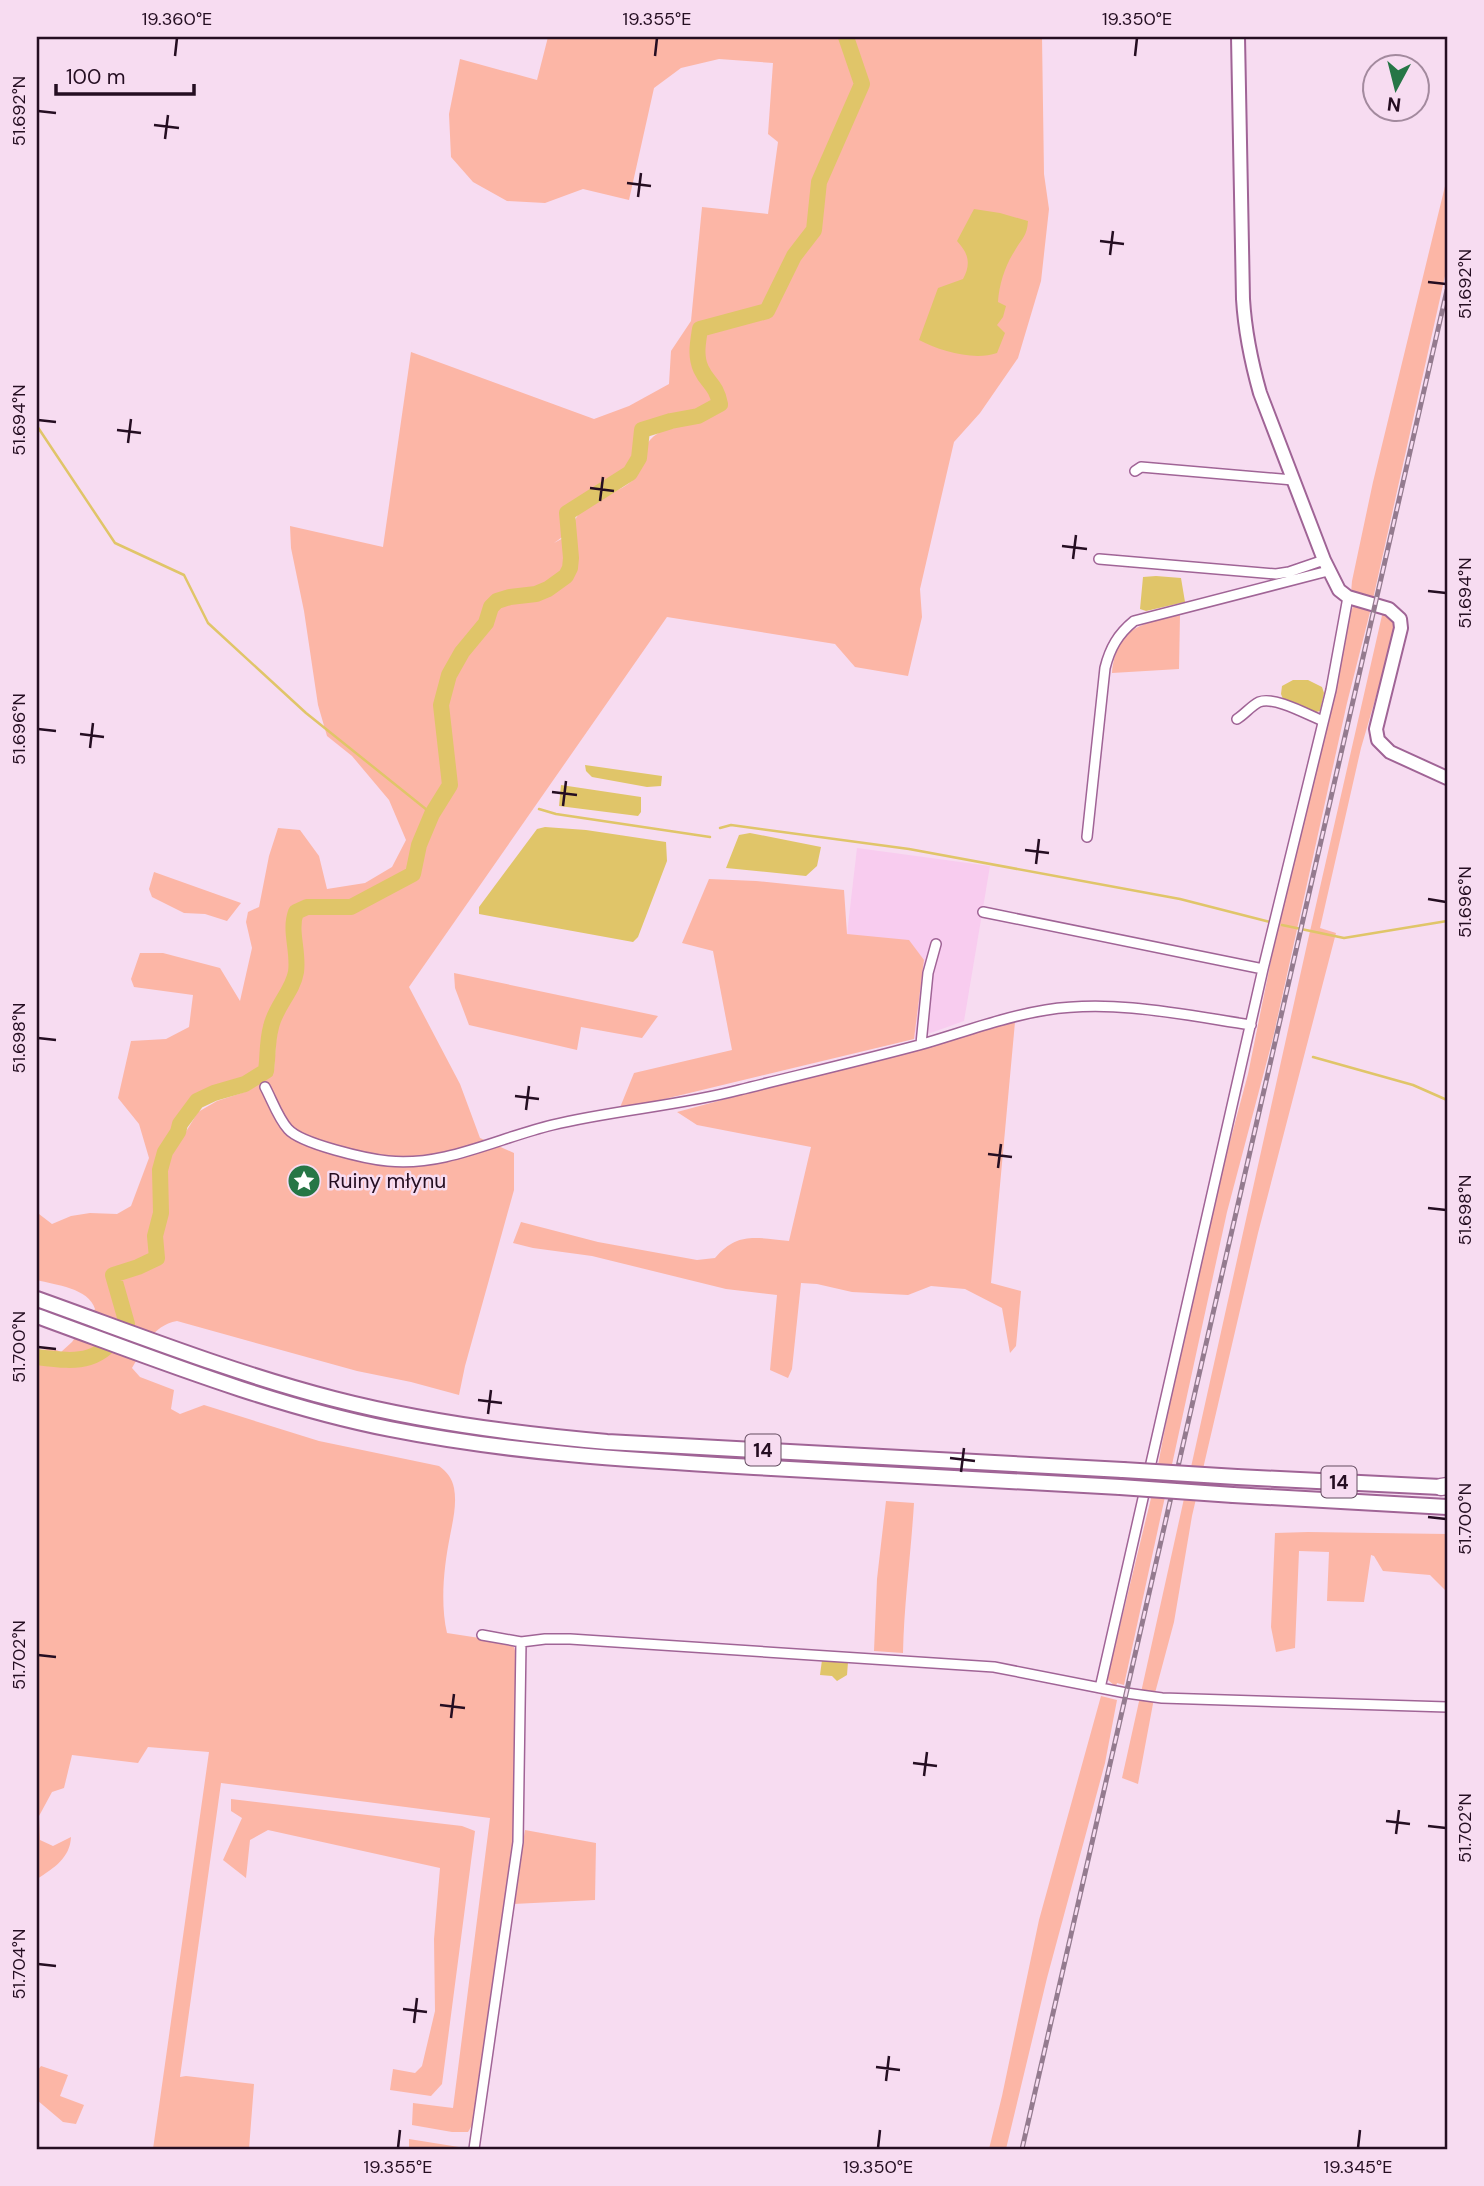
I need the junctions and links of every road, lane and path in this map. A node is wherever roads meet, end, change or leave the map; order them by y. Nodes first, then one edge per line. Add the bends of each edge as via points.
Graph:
1 (1238, 37) edge
2 (1135, 471) dead end
3 (1293, 480) junction
4 (1099, 559) dead end
5 (1326, 565) junction
6 (1348, 597) junction
7 (1237, 719) dead end
8 (1323, 721) junction
9 (1447, 778) edge
10 (1087, 837) dead end
11 (983, 912) dead end
12 (936, 944) dead end
13 (1264, 969) junction
14 (1251, 1025) junction
15 (922, 1044) junction
16 (265, 1087) dead end
17 (37, 1299) edge
18 (37, 1316) edge
19 (1445, 1487) edge
20 (1447, 1507) edge
21 (482, 1635) dead end
22 (521, 1642) junction
23 (1100, 1688) junction
24 (1447, 1707) edge
25 (474, 2149) edge

1 - 3 street via 1246,336 1260,393
2 - 3 street via 1141,467
3 - 5 street
4 - 5 street via 1276,573
5 - 6 street
5 - 10 street via 1134,621 1121,631 1105,668
6 - 8 street
6 - 9 street via 1389,609 1401,622 1376,729 1378,740 1390,752
7 - 8 street via 1256,704 1269,701
8 - 13 street
11 - 13 street
12 - 15 street via 926,983
13 - 14 street
14 - 15 street via 1167,1012 1086,1007 1026,1014
14 - 23 street
15 - 16 street via 734,1091 553,1125 420,1162 359,1156 302,1139 288,1129
17 - 19 main road, 14, bridge via 235,1370 333,1399 498,1431 607,1442
18 - 20 main road, 14, bridge via 230,1385 349,1420 518,1450 605,1459
21 - 22 street
22 - 23 street via 570,1639 901,1659 994,1667
22 - 25 street via 518,1842
23 - 24 street via 1162,1698

